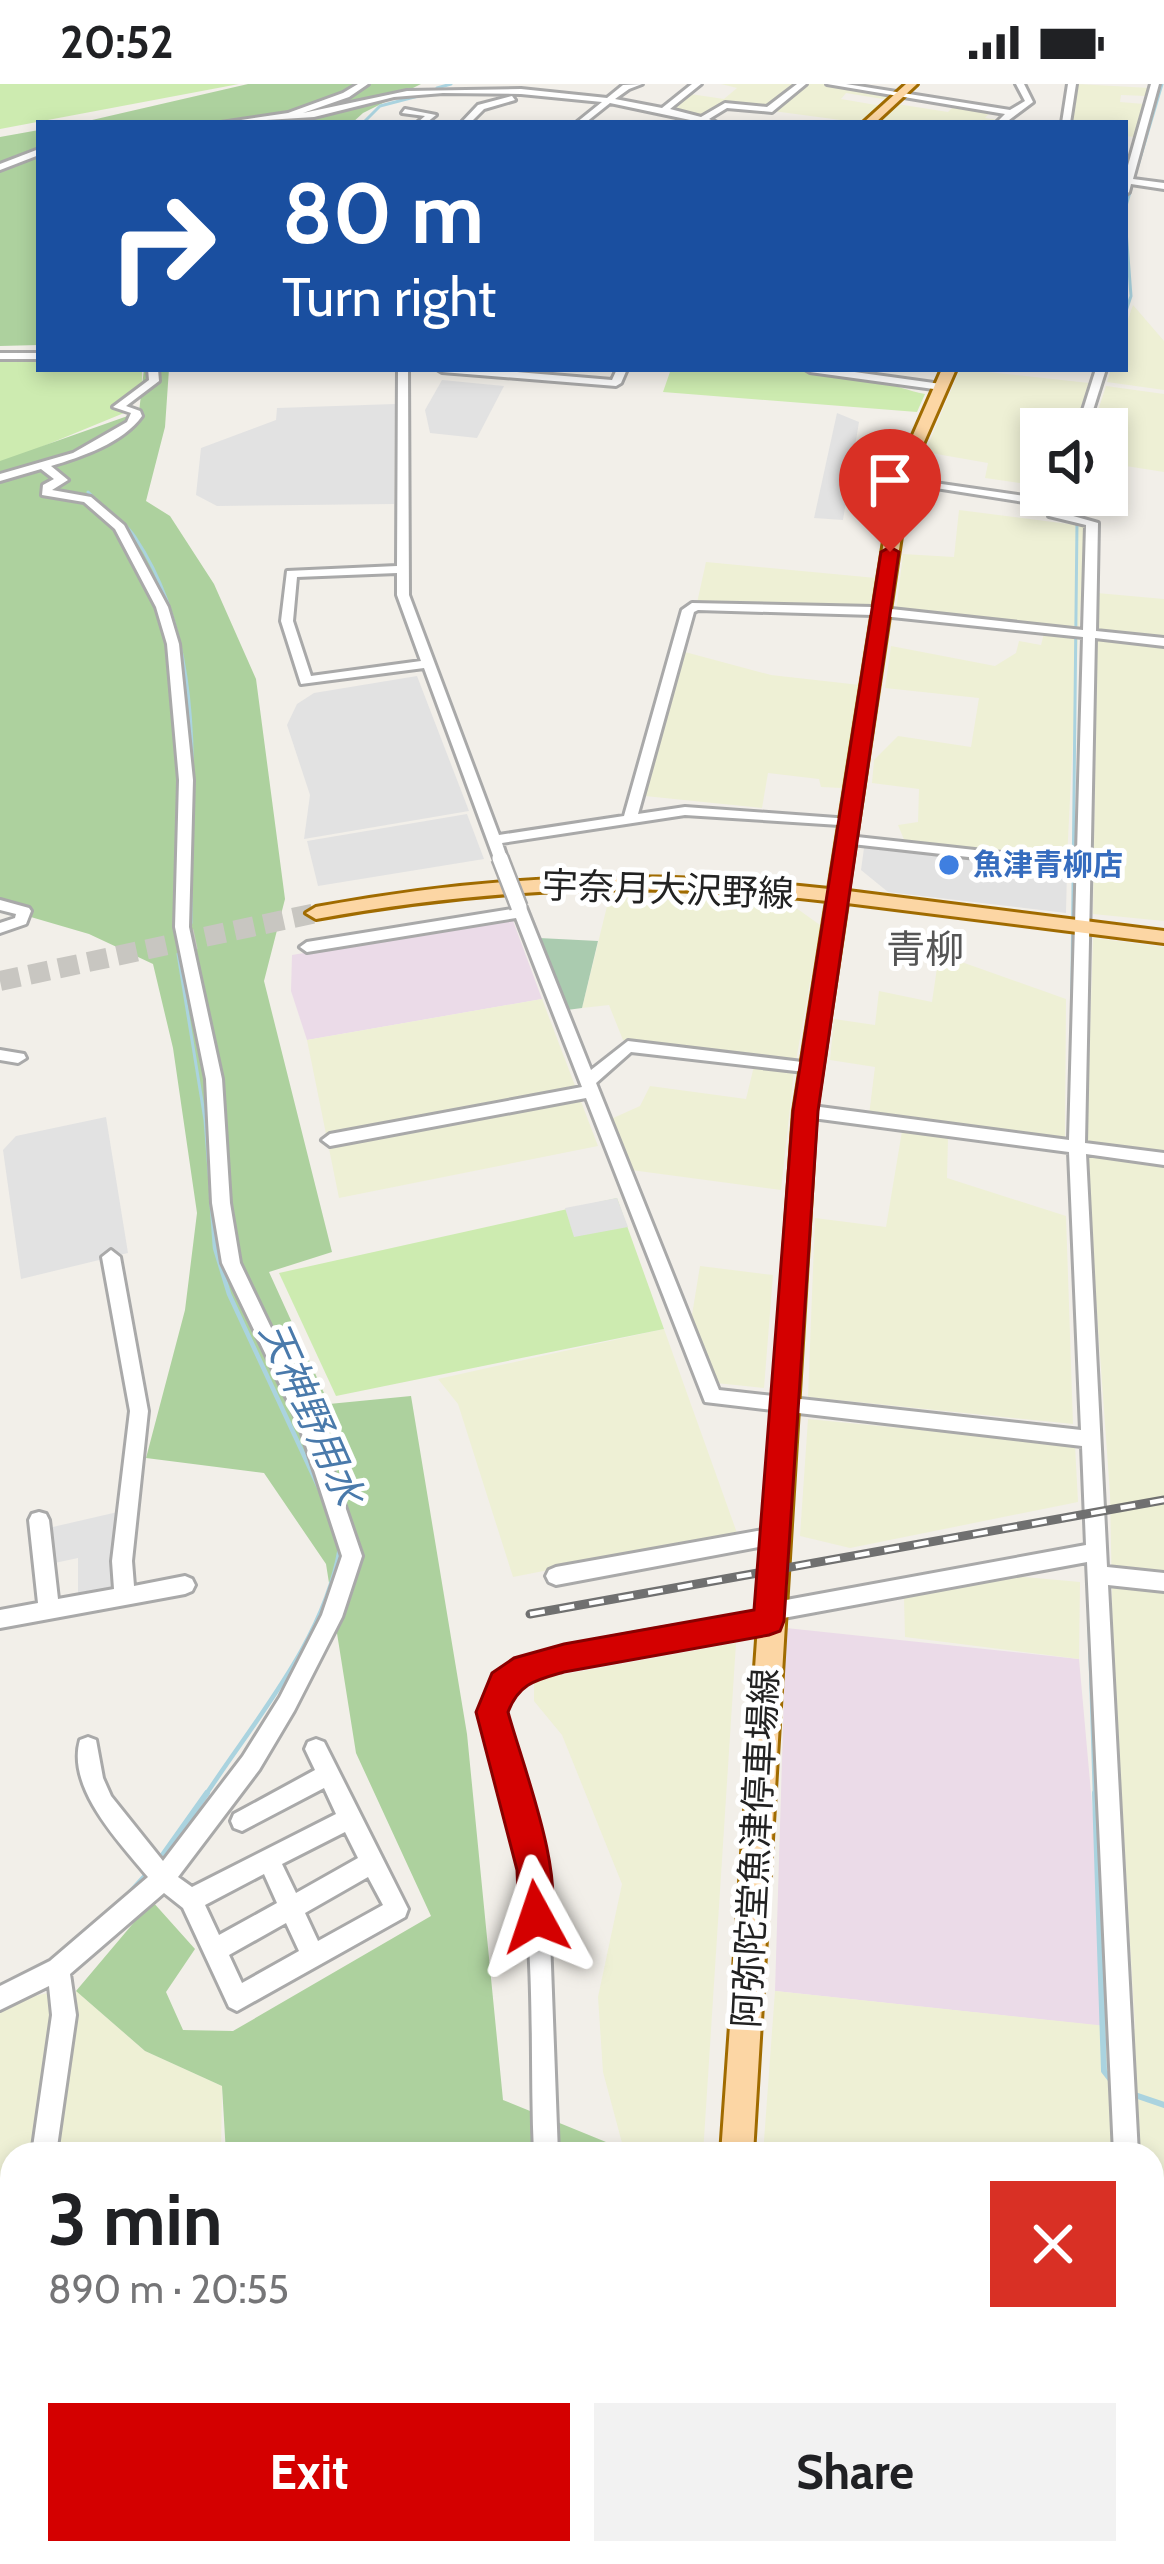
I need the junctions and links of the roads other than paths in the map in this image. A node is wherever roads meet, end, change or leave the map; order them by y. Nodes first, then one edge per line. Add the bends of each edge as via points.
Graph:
1 (364, 84) edge
2 (455, 84) edge
3 (563, 84) edge
4 (638, 84) edge
5 (698, 84) edge
6 (802, 84) edge
7 (832, 84) edge
8 (912, 84) edge
9 (1020, 84) edge
10 (1072, 84) edge
11 (1134, 84) edge
12 (1154, 86) edge
13 (444, 90) junction
14 (548, 95) junction
15 (900, 95) junction
16 (606, 103) junction
17 (405, 111) dead end
18 (662, 112) junction
19 (289, 115) junction
20 (249, 120) edge
21 (425, 120) edge
22 (468, 120) edge
23 (584, 120) edge
24 (695, 120) edge
25 (701, 120) edge
26 (872, 120) edge
27 (1004, 120) edge
28 (1066, 120) edge
29 (1128, 137) edge
30 (1140, 139) junction
31 (36, 153) edge
32 (0, 167) edge
33 (1128, 178) edge
34 (1128, 184) edge
35 (1163, 185) edge
36 (0, 356) edge
37 (36, 356) edge
38 (153, 372) edge
39 (403, 372) edge
40 (479, 372) edge
41 (621, 372) edge
42 (832, 372) edge
43 (948, 372) edge
44 (1100, 372) edge
45 (941, 387) junction
46 (1089, 408) edge
47 (43, 466) junction
48 (0, 478) edge
49 (904, 480) junction
50 (1020, 495) edge
51 (1056, 516) edge
52 (404, 569) junction
53 (883, 613) junction
54 (1088, 634) junction
55 (1164, 642) edge
56 (428, 664) junction
57 (630, 819) junction
58 (849, 832) junction
59 (494, 840) junction
60 (1066, 864) dead end
61 (841, 898) junction
62 (0, 905) edge
63 (520, 909) junction
64 (316, 913) tunnel mouth
65 (1080, 927) junction
66 (0, 928) edge
67 (1164, 937) edge
68 (307, 947) dead end
69 (813, 1068) junction
70 (590, 1086) junction
71 (806, 1111) junction
72 (330, 1140) dead end
73 (1077, 1148) junction
74 (1164, 1159) edge
75 (111, 1257) dead end
76 (784, 1406) junction
77 (1093, 1439) junction
78 (39, 1520) dead end
79 (774, 1537) junction
80 (1099, 1563) junction
81 (556, 1576) dead end
82 (1164, 1582) edge
83 (185, 1585) dead end
84 (125, 1596) junction
85 (49, 1610) junction
86 (769, 1617) junction
87 (0, 1619) edge
88 (88, 1748) dead end
89 (316, 1749) dead end
90 (329, 1774) junction
91 (349, 1818) junction
92 (242, 1821) dead end
93 (269, 1860) junction
94 (373, 1862) junction
95 (164, 1879) junction
96 (191, 1900) junction
97 (292, 1910) junction
98 (214, 1951) junction
99 (313, 1956) junction
100 (58, 1969) junction
101 (0, 1997) edge
102 (46, 2142) edge
103 (545, 2142) edge
104 (737, 2142) edge
105 (1125, 2142) edge

1 - 19 street
2 - 13 street
3 - 14 street
4 - 16 street
5 - 18 street
6 - 25 street via 769,110 725,105
7 - 15 street
8 - 15 main road
9 - 27 street via 1029,102
10 - 28 street
11 - 12 street
12 - 30 street
13 - 14 street
13 - 19 street
14 - 16 street
14 - 22 street via 496,101
15 - 26 main road
15 - 27 street
16 - 18 street
16 - 23 street
17 - 21 street via 432,115
18 - 24 street
19 - 20 street
29 - 30 street
30 - 33 street
31 - 32 street
34 - 35 street
36 - 37 street
38 - 47 street via 154,381 118,407 135,411 131,424
39 - 52 street
40 - 41 street via 616,383
42 - 45 street
43 - 45 main road, 阿弥陀堂魚津停車場線
44 - 46 street
45 - 49 main road, 阿弥陀堂魚津停車場線
47 - 48 street
47 - 95 street via 62,480 46,493 87,499 120,527 162,608 186,781 182,927 214,1079 231,1263 308,1424 352,1556 332,1617 287,1704
49 - 50 street
49 - 53 main road, 阿弥陀堂魚津停車場線
51 - 54 street via 1092,523
52 - 56 street via 403,595
52 - 56 street via 292,574 287,621 306,681
53 - 54 street
53 - 57 street via 688,610
53 - 58 main road, 阿弥陀堂魚津停車場線
54 - 55 street
54 - 65 street
56 - 59 street
57 - 58 street via 685,811
57 - 59 street
58 - 60 street
58 - 61 main road, 阿弥陀堂魚津停車場線
59 - 63 street, bridge
61 - 64 main road, 宇奈月大沢野線 via 590,881 476,886
61 - 65 main road, 宇奈月大沢野線
61 - 69 main road, 阿弥陀堂魚津停車場線
62 - 66 street via 24,911 21,921
63 - 68 street
63 - 70 street
65 - 67 main road, 宇奈月大沢野線
65 - 73 street
69 - 70 street via 628,1046
69 - 71 main road, 阿弥陀堂魚津停車場線
70 - 72 street
70 - 76 street via 712,1397
71 - 73 street
71 - 76 main road, 阿弥陀堂魚津停車場線
73 - 74 street
73 - 77 street
75 - 84 street via 139,1411
76 - 77 street
76 - 79 main road, 阿弥陀堂魚津停車場線
77 - 80 street
78 - 85 street
79 - 81 street
79 - 86 main road, 阿弥陀堂魚津停車場線
80 - 82 street
80 - 86 street
80 - 105 street
83 - 84 street
84 - 85 street
85 - 87 street
86 - 103 street via 564,1658 503,1683 492,1712 534,1870
86 - 104 main road, 阿弥陀堂魚津停車場線
88 - 95 street via 103,1803
89 - 90 street
90 - 91 street
90 - 92 street
91 - 93 street
91 - 94 street
93 - 96 street
93 - 97 street
94 - 97 street
94 - 99 street via 397,1910
95 - 96 street
95 - 100 street
96 - 98 street
97 - 98 street
97 - 99 street
98 - 99 street via 237,2000
100 - 101 street
100 - 102 street via 64,2015

